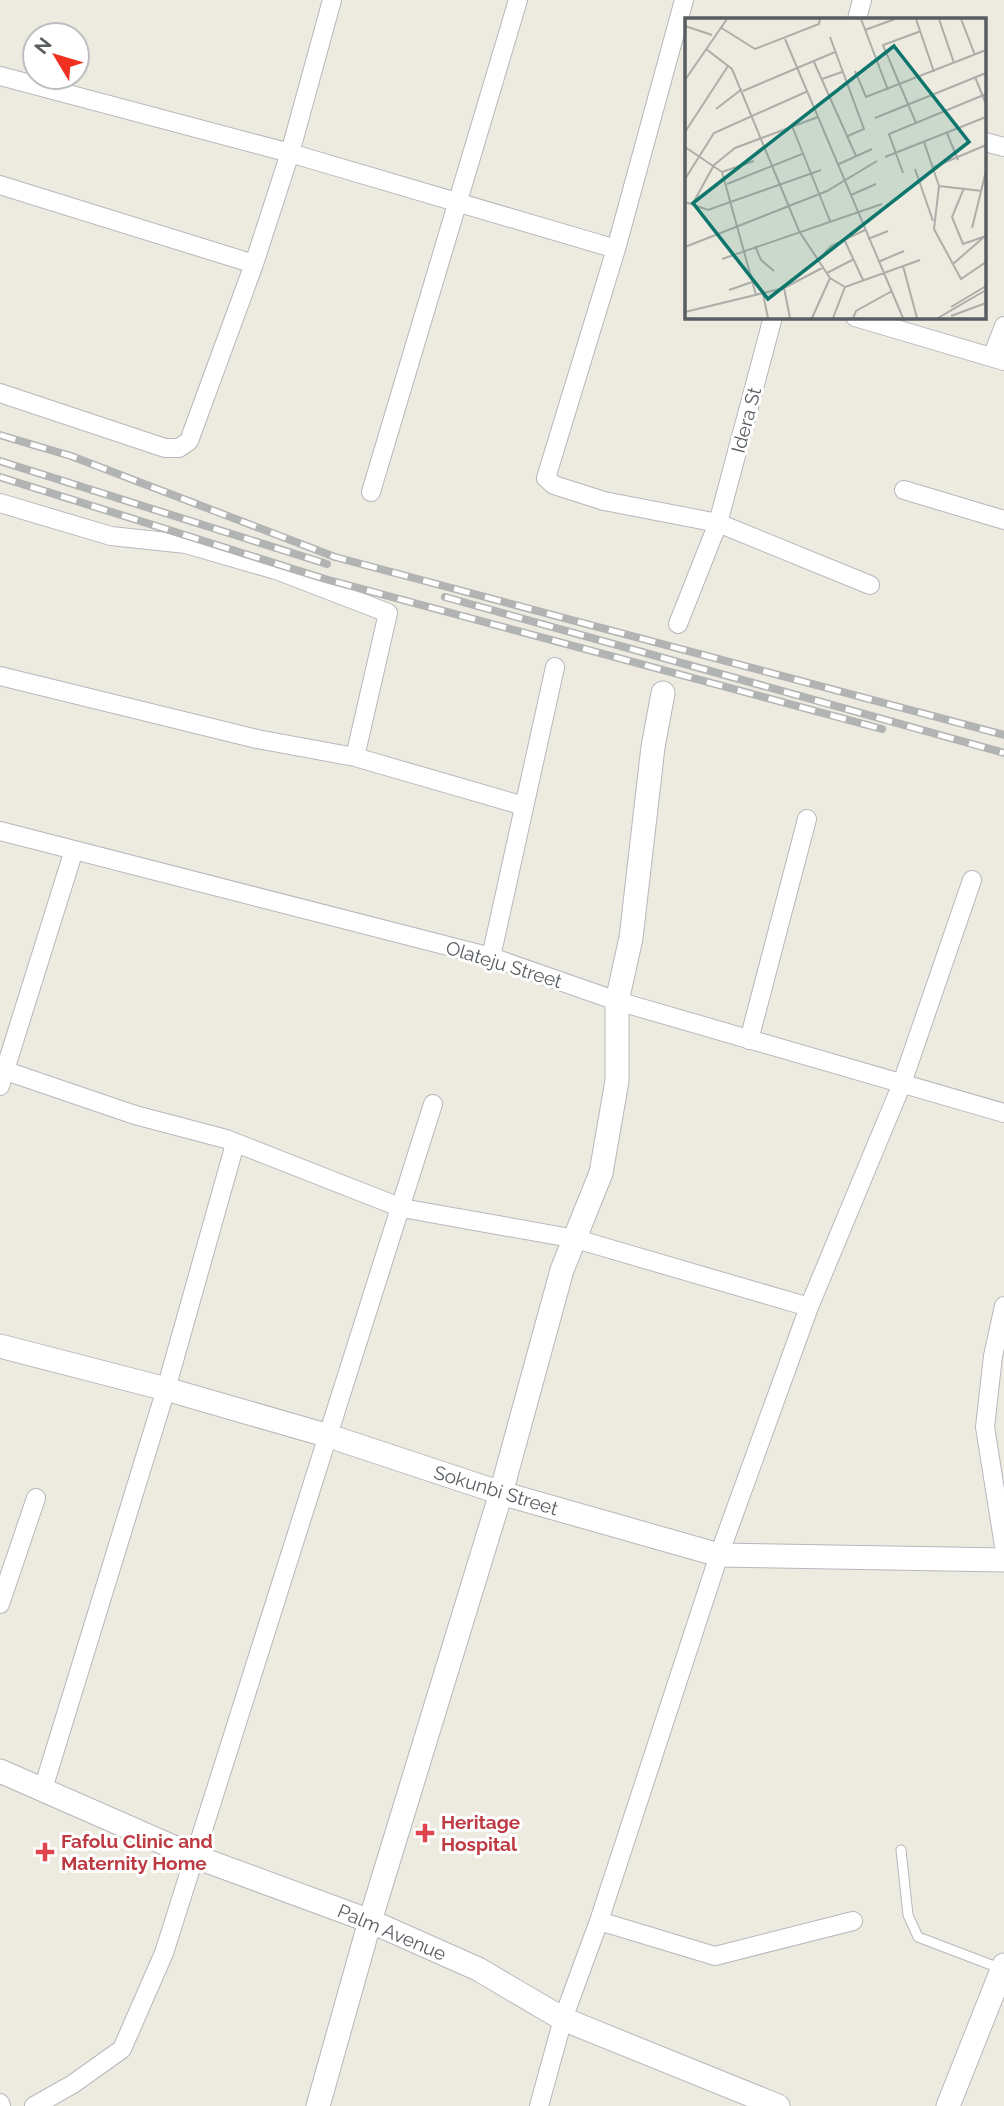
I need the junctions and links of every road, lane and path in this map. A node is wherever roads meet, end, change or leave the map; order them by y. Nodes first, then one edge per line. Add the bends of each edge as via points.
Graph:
1 (332, 0) edge
2 (518, 0) edge
3 (684, 0) edge
4 (862, 0) edge
5 (857, 18) edge
6 (0, 76) edge
7 (986, 142) edge
8 (1004, 147) edge
9 (290, 153) junction
10 (0, 185) edge
11 (458, 204) junction
12 (615, 249) junction
13 (254, 264) junction
14 (773, 318) edge
15 (858, 318) edge
16 (1004, 326) edge
17 (998, 359) edge
18 (0, 393) edge
19 (904, 490) dead end
20 (371, 492) dead end
21 (0, 503) edge
22 (1004, 520) edge
23 (718, 523) junction
24 (870, 586) dead end
25 (678, 624) dead end
26 (555, 667) dead end
27 (0, 676) edge
28 (663, 693) dead end
29 (355, 757) junction
30 (524, 807) junction
31 (807, 819) dead end
32 (0, 831) edge
33 (74, 850) junction
34 (972, 880) dead end
35 (491, 957) junction
36 (617, 1001) junction
37 (749, 1040) junction
38 (3, 1078) edge
39 (901, 1086) junction
40 (433, 1104) dead end
41 (1004, 1113) edge
42 (236, 1144) junction
43 (402, 1208) junction
44 (576, 1239) junction
45 (809, 1307) junction
46 (1004, 1309) edge
47 (0, 1346) edge
48 (166, 1389) junction
49 (329, 1436) junction
50 (502, 1493) junction
51 (36, 1497) dead end
52 (1004, 1546) edge
53 (719, 1555) junction
54 (1004, 1560) edge
55 (0, 1604) edge
56 (0, 1771) edge
57 (43, 1788) junction
58 (901, 1850) dead end
59 (195, 1857) junction
60 (370, 1921) junction
61 (598, 1921) junction
62 (853, 1921) dead end
63 (1003, 1967) edge
64 (563, 2020) junction
65 (34, 2106) edge
66 (318, 2106) edge
67 (539, 2106) edge
68 (778, 2106) edge
69 (948, 2106) edge

1 - 9 street
2 - 11 street
3 - 12 street
4 - 5 street
6 - 9 street
7 - 8 street
9 - 11 street
9 - 13 street
10 - 13 street
11 - 12 street
11 - 20 street
12 - 23 street via 546,478 554,485 604,500
13 - 18 street via 189,441 179,448 165,448
14 - 23 street, Idera St
15 - 17 street
16 - 17 street
19 - 22 street
21 - 29 street via 111,536 186,544 279,570 388,614
23 - 24 street
23 - 25 street, Idera St
26 - 30 street
27 - 29 street via 257,739
28 - 36 street via 631,938
29 - 30 street
30 - 35 street
31 - 37 street
32 - 33 street, Olateju Street
33 - 35 street, Olateju Street
33 - 38 street
34 - 39 street
35 - 36 street, Olateju Street
36 - 37 street, Olateju Street
36 - 44 street via 617,1082 601,1173
37 - 39 street, Olateju Street
38 - 42 street
39 - 41 street, Olateju Street
39 - 45 street
40 - 43 street
42 - 43 street
42 - 48 street
43 - 44 street
43 - 49 street
44 - 45 street
44 - 50 street via 562,1270
45 - 53 street
46 - 52 street via 985,1427
47 - 48 street, Sokunbi Street
48 - 49 street, Sokunbi Street
48 - 57 street
49 - 50 street, Sokunbi Street
49 - 59 street
50 - 53 street, Sokunbi Street
50 - 60 street
51 - 55 street
53 - 54 street, Sokunbi Street
53 - 61 street
56 - 57 street, Palm Avenue
57 - 59 street, Palm Avenue
58 - 63 lane via 908,1915 918,1937
59 - 60 street, Palm Avenue
59 - 65 street via 164,1953 122,2049
60 - 64 street, Palm Avenue via 478,1969
60 - 66 street
61 - 62 street via 715,1956
61 - 64 street
63 - 69 street
64 - 67 street
64 - 68 street, Palm Avenue

